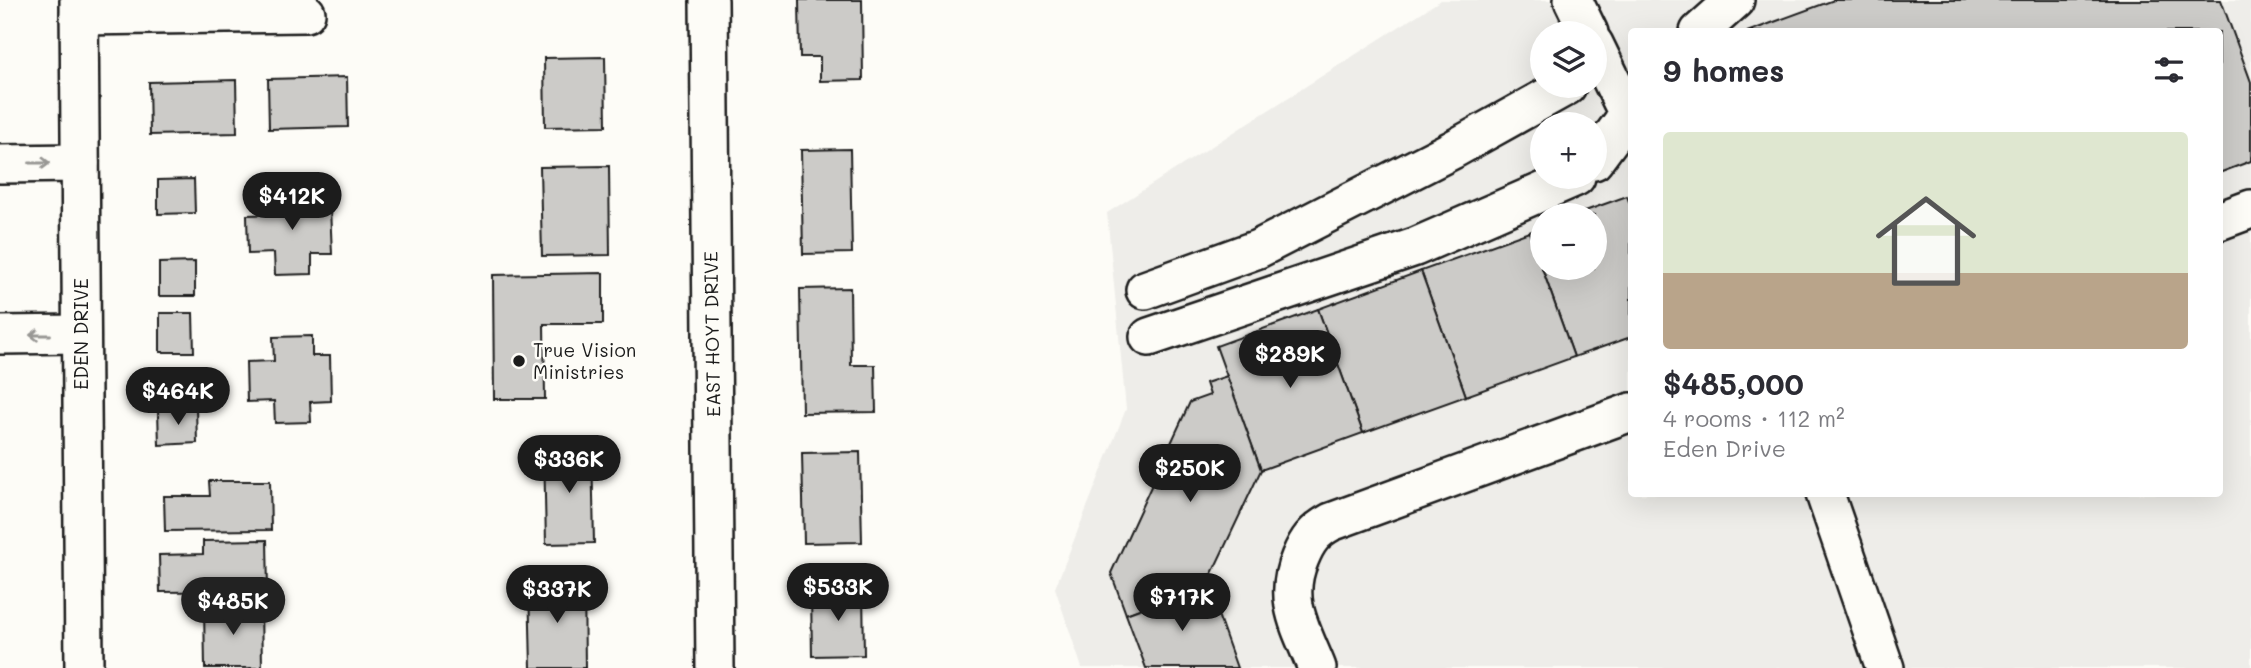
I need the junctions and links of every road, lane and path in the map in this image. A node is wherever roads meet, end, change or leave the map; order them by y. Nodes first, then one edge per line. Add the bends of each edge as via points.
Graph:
1 (709, 0) edge
2 (1573, 0) edge
3 (1735, 0) edge
4 (79, 8) edge
5 (306, 13) dead end
6 (1582, 21) edge
7 (1704, 28) edge
8 (1607, 72) edge
9 (1545, 98) edge
10 (1628, 109) edge
11 (1628, 116) edge
12 (1607, 144) edge
13 (80, 163) junction
14 (0, 164) edge
15 (1548, 189) edge
16 (2251, 209) edge
17 (2223, 220) edge
18 (1145, 290) dead end
19 (81, 334) junction
20 (0, 335) edge
21 (1149, 337) dead end
22 (1628, 413) edge
23 (1826, 497) edge
24 (84, 668) edge
25 (715, 668) edge
26 (1317, 668) edge
27 (1885, 668) edge

1 - 25 street, EAST HOYT DRIVE
2 - 6 street
3 - 7 street
4 - 5 street
4 - 13 street, EDEN DRIVE
8 - 10 street
9 - 18 street via 1258,249
11 - 12 street
14 -> 13 street
13 - 19 street, EDEN DRIVE
15 - 21 street via 1415,247
16 - 17 street
19 -> 20 street
19 - 24 street, EDEN DRIVE
22 - 26 street via 1316,531 1307,541 1290,591
23 - 27 street

